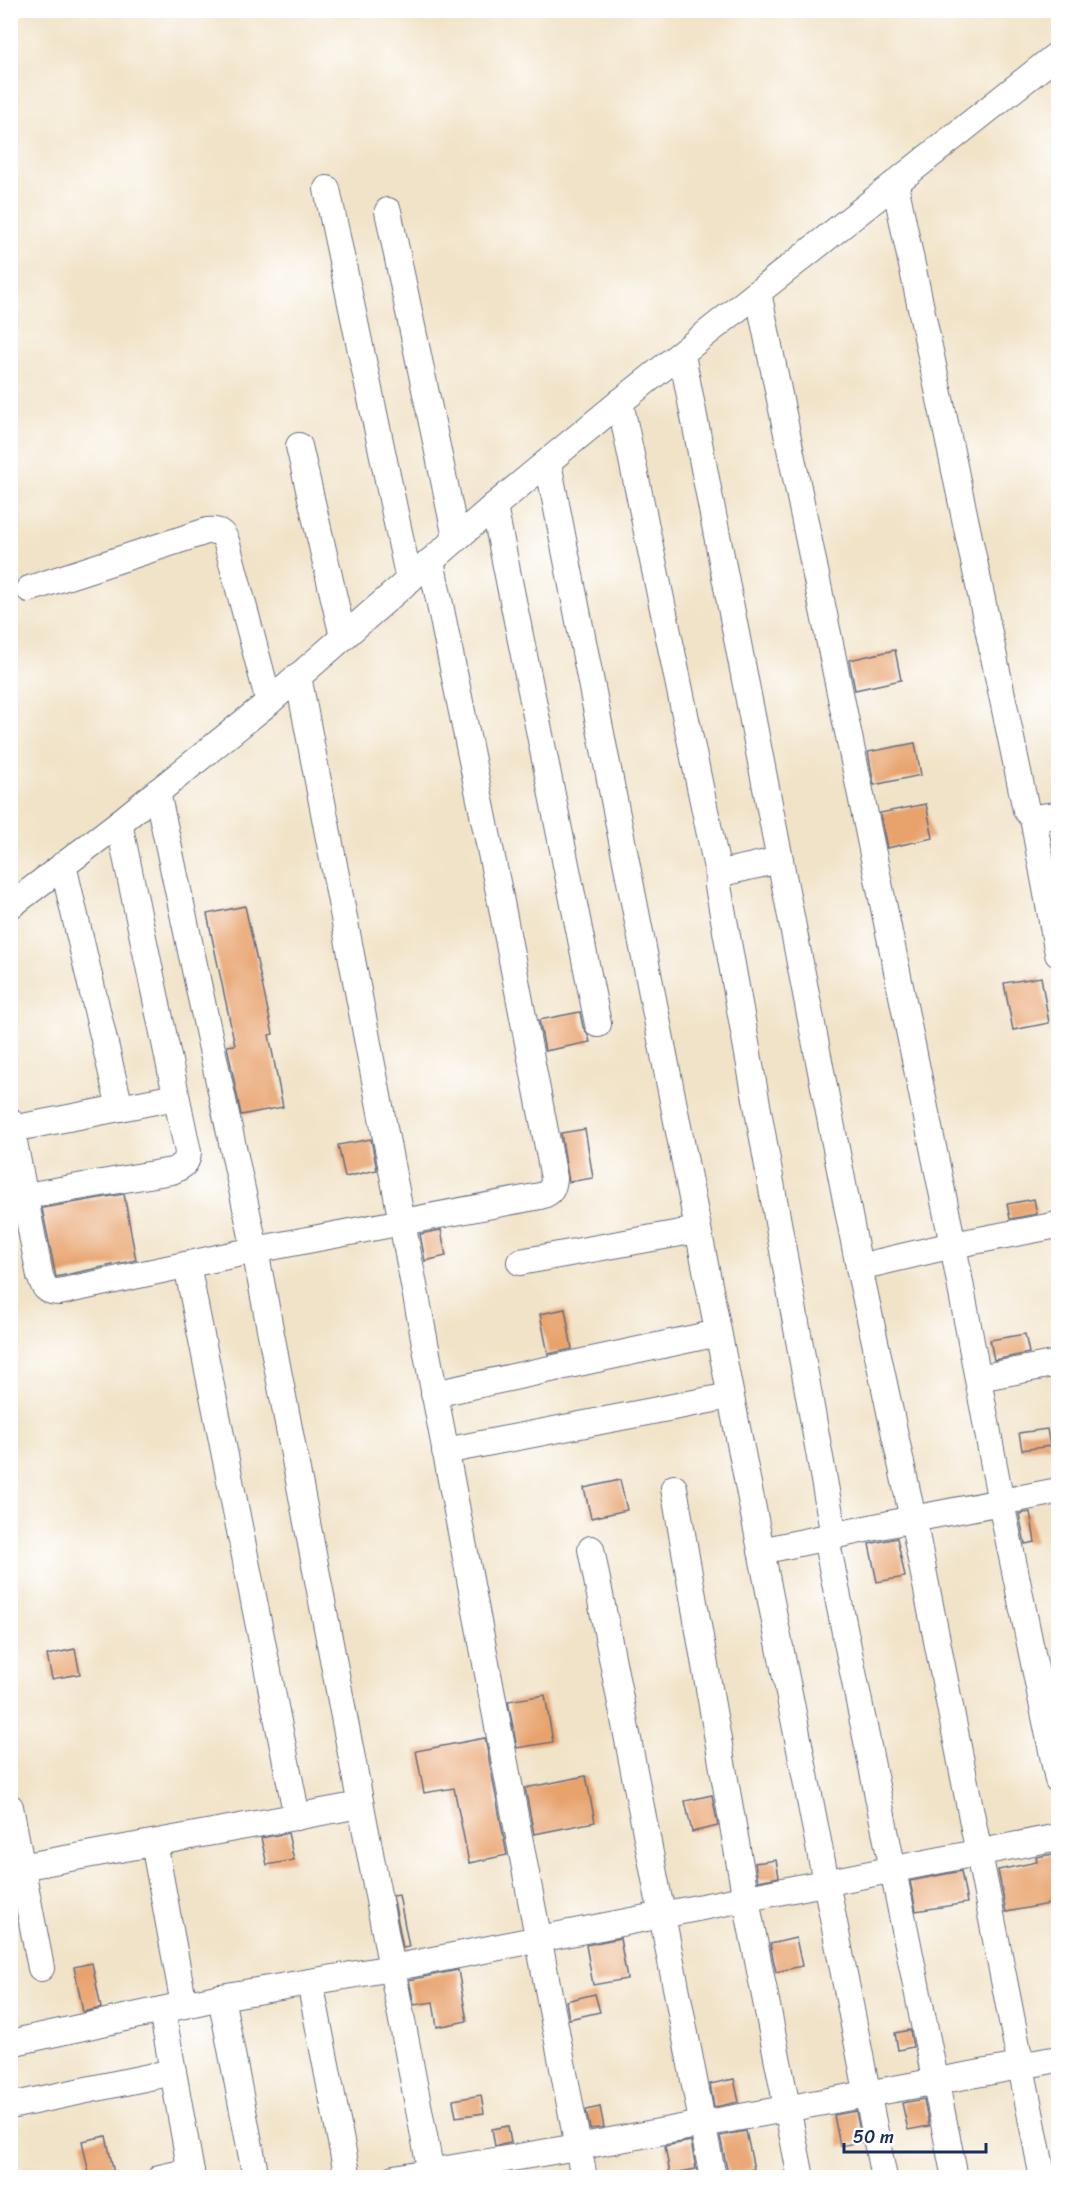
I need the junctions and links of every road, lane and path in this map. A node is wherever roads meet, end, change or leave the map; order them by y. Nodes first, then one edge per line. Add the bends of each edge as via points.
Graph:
1 (1059, 54) edge
2 (895, 184) junction
3 (327, 189) dead end
4 (388, 211) dead end
5 (758, 292) junction
6 (682, 355) junction
7 (620, 402) junction
8 (299, 446) dead end
9 (548, 463) junction
10 (494, 506) junction
11 (456, 538) junction
12 (431, 561) junction
13 (409, 580) junction
14 (30, 589) dead end
15 (343, 637) junction
16 (298, 676) junction
17 (269, 702) junction
18 (157, 792) junction
19 (1059, 815) edge
20 (1033, 818) junction
21 (119, 823) junction
22 (780, 860) junction
23 (63, 865) junction
24 (719, 878) junction
25 (1053, 891) edge
26 (10, 906) edge
27 (1059, 954) edge
28 (598, 1024) dead end
29 (176, 1097) junction
30 (120, 1108) junction
31 (11, 1125) edge
32 (25, 1196) junction
33 (402, 1223) junction
34 (1059, 1225) edge
35 (697, 1230) junction
36 (953, 1245) junction
37 (255, 1250) junction
38 (520, 1262) dead end
39 (187, 1265) junction
40 (859, 1267) junction
41 (718, 1333) junction
42 (1059, 1363) edge
43 (978, 1378) junction
44 (434, 1394) junction
45 (730, 1396) junction
46 (445, 1451) junction
47 (674, 1488) dead end
48 (1059, 1491) edge
49 (1001, 1503) junction
50 (914, 1519) junction
51 (830, 1537) junction
52 (591, 1549) dead end
53 (761, 1551) junction
54 (1059, 1780) edge
55 (360, 1805) junction
56 (10, 1807) edge
57 (297, 1817) junction
58 (1059, 1837) edge
59 (154, 1843) junction
60 (980, 1853) junction
61 (16, 1868) edge
62 (893, 1870) junction
63 (826, 1884) junction
64 (746, 1900) junction
65 (661, 1914) junction
66 (538, 1938) junction
67 (41, 1968) dead end
68 (392, 1968) junction
69 (310, 1982) junction
70 (221, 1997) junction
71 (173, 2008) junction
72 (10, 2043) edge
73 (1059, 2059) edge
74 (1020, 2066) junction
75 (173, 2072) junction
76 (935, 2082) junction
77 (868, 2094) junction
78 (10, 2106) edge
79 (788, 2109) junction
80 (702, 2124) junction
81 (577, 2147) junction
82 (507, 2168) edge
83 (192, 2174) edge
84 (432, 2174) edge
85 (160, 2178) edge
86 (256, 2178) edge
87 (348, 2178) edge
88 (394, 2178) edge
89 (584, 2178) edge
90 (713, 2178) edge
91 (801, 2178) edge
92 (884, 2178) edge
93 (955, 2178) edge
94 (1043, 2178) edge

1 - 2 street
2 - 5 street
2 - 20 street via 1026,810
3 - 13 street
4 - 11 street
5 - 6 street
5 - 36 street
6 - 7 street
6 - 22 street
7 - 9 street
7 - 24 street
8 - 15 street
9 - 10 street
9 - 35 street
10 - 11 street
10 - 28 street
11 - 12 street
12 - 13 street
12 - 33 street via 554,1178 548,1194
13 - 15 street
14 - 17 street via 217,530 227,544
15 - 16 street
16 - 17 street
16 - 33 street
17 - 18 street
18 - 21 street
18 - 37 street
19 - 20 street
20 - 25 street
21 - 23 street
21 - 29 street
22 - 24 street via 726,872
22 - 40 street
23 - 26 street
23 - 30 street
24 - 51 street
25 - 27 street
29 - 30 street
29 - 32 street via 188,1152 183,1166
30 - 31 street
31 - 32 street
32 - 39 street via 40,1276 51,1292
33 - 37 street
33 - 44 street
34 - 36 street
35 - 38 street
35 - 41 street
36 - 40 street
36 - 43 street
37 - 39 street
37 - 55 street
39 - 57 street
40 - 50 street
41 - 44 street
41 - 45 street
42 - 43 street
43 - 49 street
44 - 46 street
45 - 46 street
45 - 53 street
46 - 66 street
47 - 64 street
48 - 49 street
49 - 50 street
49 - 54 street
50 - 51 street
50 - 60 street
51 - 53 street
51 - 62 street
52 - 65 street
53 - 63 street
55 - 57 street
55 - 68 street
56 - 61 street
57 - 59 street
58 - 60 street
59 - 61 street
59 - 71 street
60 - 62 street
60 - 74 street
61 - 67 street
62 - 63 street
62 - 76 street
63 - 64 street
63 - 77 street
64 - 65 street
64 - 79 street
65 - 66 street
65 - 80 street
66 - 68 street
66 - 81 street
68 - 69 street
68 - 84 street
69 - 70 street
69 - 87 street
70 - 71 street
70 - 86 street
71 - 72 street
71 - 75 street
73 - 74 street
74 - 76 street
74 - 94 street
75 - 78 street
75 - 83 street
76 - 77 street
76 - 93 street
77 - 79 street
77 - 92 street
79 - 80 street
79 - 91 street
80 - 81 street
80 - 90 street
81 - 82 street
81 - 89 street
82 - 84 street
83 - 85 street
84 - 88 street

